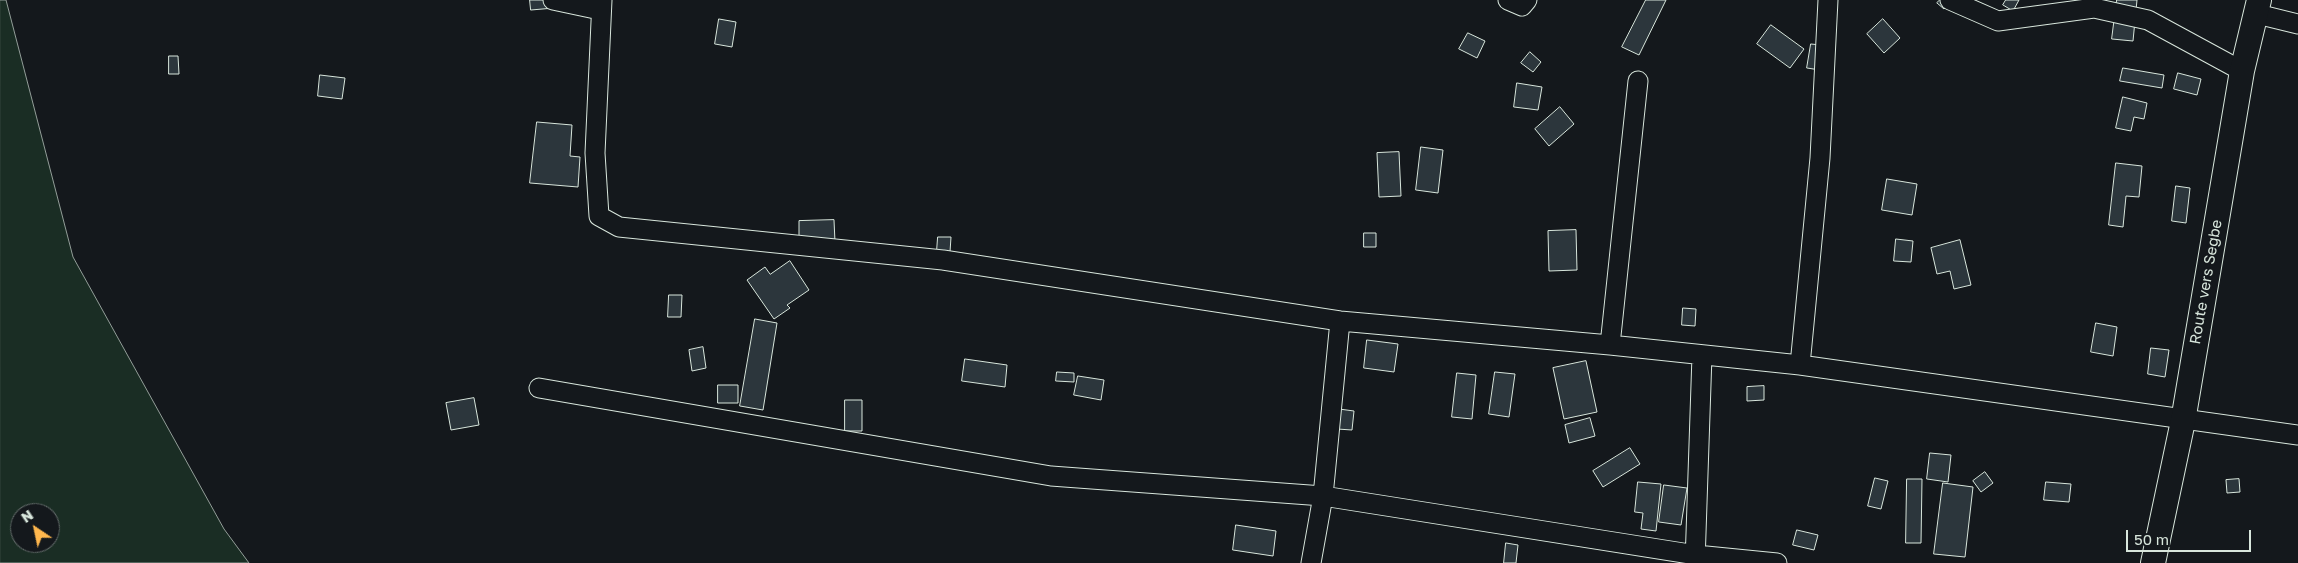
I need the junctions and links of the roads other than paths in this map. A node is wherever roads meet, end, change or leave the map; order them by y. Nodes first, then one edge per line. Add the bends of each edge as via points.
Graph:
1 (553, 0) edge
2 (1508, 0) edge
3 (1527, 0) edge
4 (1828, 0) edge
5 (1950, 0) edge
6 (2092, 4) edge
7 (601, 5) edge
8 (2258, 7) edge
9 (2298, 24) edge
10 (2242, 71) junction
11 (1638, 81) dead end
12 (1340, 321) junction
13 (1610, 345) junction
14 (1702, 355) junction
15 (1800, 365) junction
16 (539, 388) dead end
17 (2182, 421) junction
18 (2298, 436) edge
19 (1322, 496) junction
20 (1695, 559) edge
21 (1311, 563) edge
22 (1777, 563) edge
23 (2153, 563) edge

1 - 7 street
2 - 3 street via 1522,6
4 - 15 street via 1820,158
5 - 6 street via 1998,21
6 - 10 street via 2148,20
7 - 12 street via 595,153 598,216 619,227 943,260
8 - 9 street
8 - 10 main road, Route vers Segbe
10 - 17 main road, Route vers Segbe
11 - 13 street
12 - 13 street
12 - 19 street
13 - 14 street
14 - 15 street
14 - 20 street
15 - 17 street
16 - 19 street via 1051,476
17 - 18 street
17 - 23 main road, Route vers Segbe
19 - 20 street
19 - 21 street
20 - 22 street

